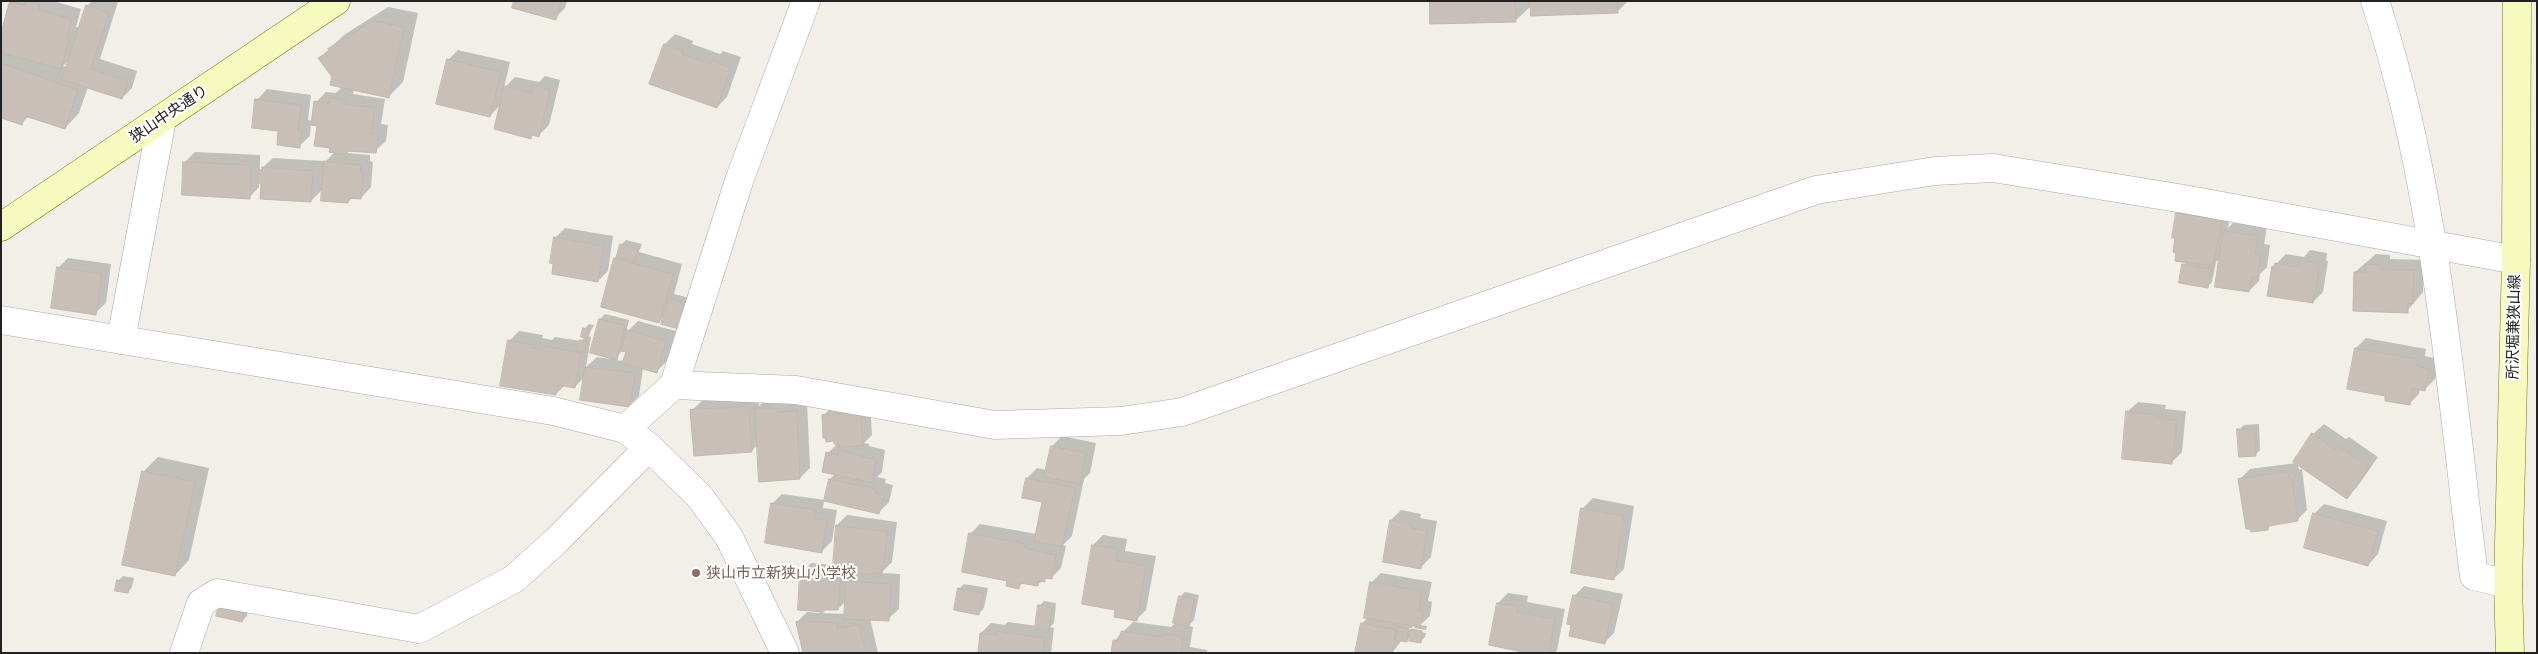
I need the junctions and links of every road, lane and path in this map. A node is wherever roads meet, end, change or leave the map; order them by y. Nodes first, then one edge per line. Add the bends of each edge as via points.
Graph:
1 (336, 1) edge
2 (806, 1) edge
3 (2374, 1) edge
4 (2518, 1) edge
5 (162, 119) junction
6 (1, 227) edge
7 (2433, 246) junction
8 (2526, 262) edge
9 (1, 320) edge
10 (121, 340) junction
11 (674, 385) junction
12 (625, 429) junction
13 (650, 446) junction
14 (2508, 584) junction
15 (184, 653) edge
16 (785, 653) edge
17 (2510, 653) edge

1 - 5 main road, 狭山中央通り
2 - 11 street via 739,181
3 - 7 street via 2393,57
4 - 8 main road, 所沢堀兼狭山線
5 - 6 main road, 狭山中央通り
5 - 10 street
7 - 8 street
7 - 11 street via 2184,199 1992,168 1935,171 1816,190 1182,412 1121,421 995,425 796,390
7 - 14 street via 2474,576
8 - 14 main road, 所沢堀兼狭山線
9 - 10 street
10 - 12 street via 553,411
11 - 12 street
12 - 13 street
13 - 15 street via 514,579 419,629 216,593 201,603
13 - 16 street via 700,497 729,537
14 - 17 main road, 所沢堀兼狭山線

